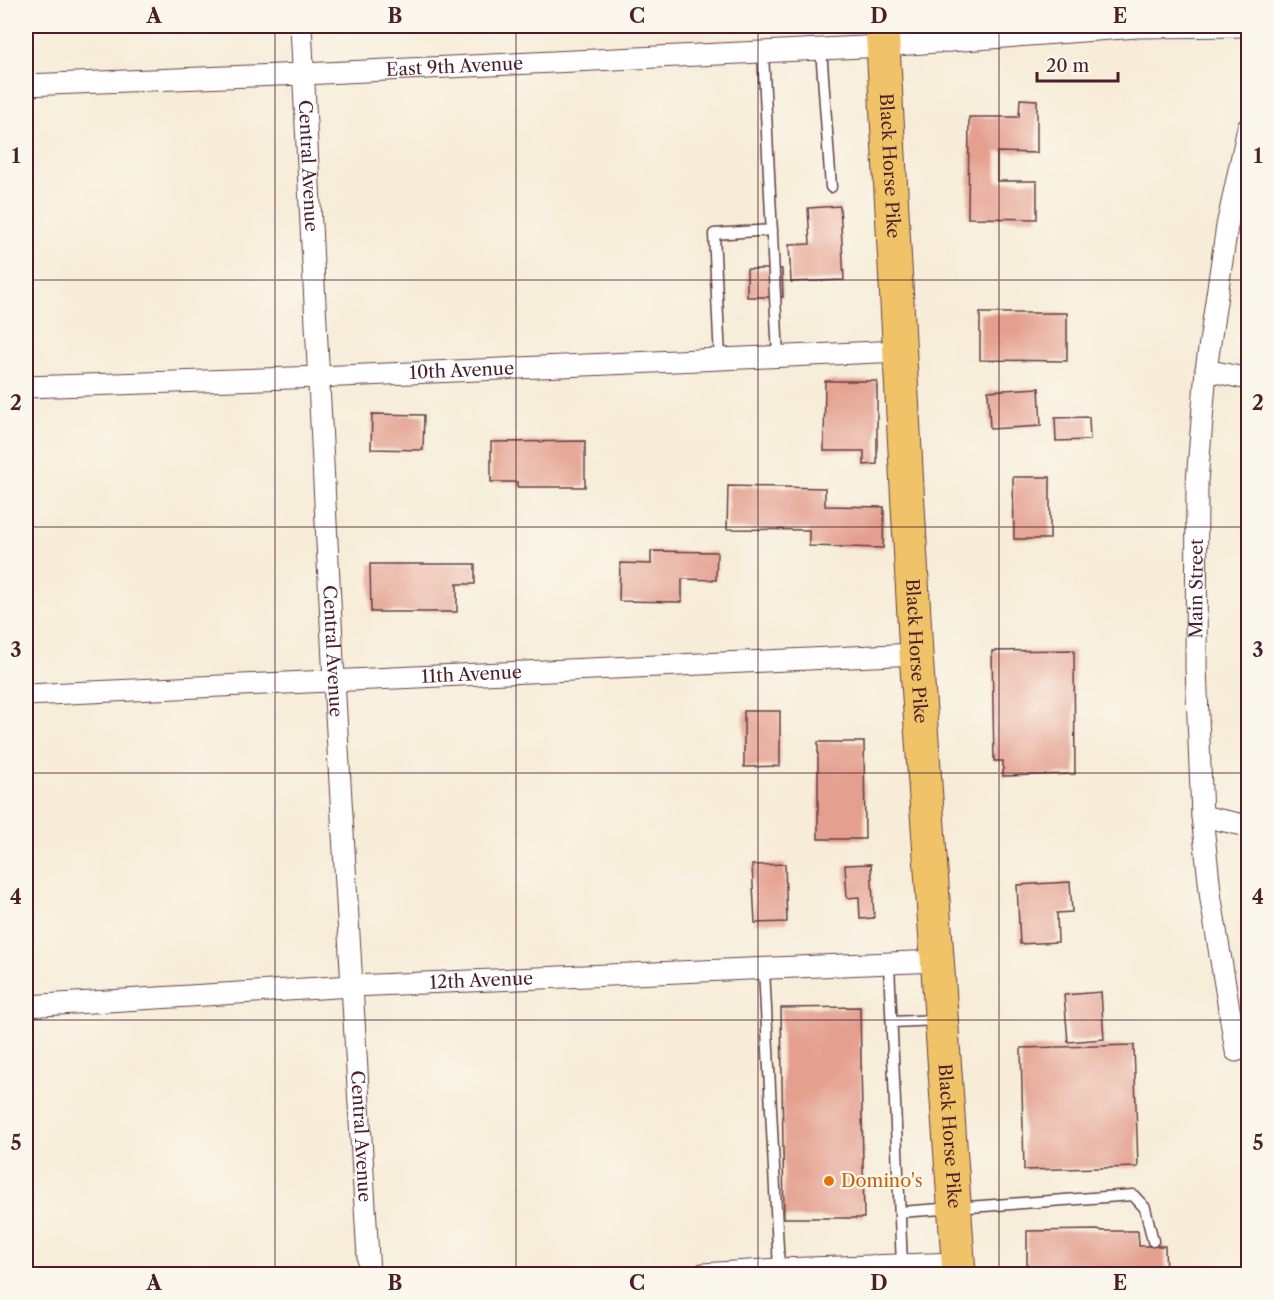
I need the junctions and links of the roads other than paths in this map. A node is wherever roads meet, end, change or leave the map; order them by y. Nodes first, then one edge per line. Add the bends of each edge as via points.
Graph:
1 (300, 26) edge
2 (1248, 26) edge
3 (883, 36) edge
4 (821, 49) junction
5 (763, 52) junction
6 (303, 74) junction
7 (26, 85) edge
8 (1248, 128) edge
9 (831, 187) dead end
10 (772, 230) junction
11 (900, 351) junction
12 (778, 357) junction
13 (720, 359) junction
14 (1206, 370) junction
15 (319, 377) junction
16 (1248, 379) edge
17 (26, 387) edge
18 (916, 654) junction
19 (334, 681) junction
20 (26, 695) edge
21 (1202, 816) junction
22 (1248, 826) edge
23 (937, 962) junction
24 (889, 964) junction
25 (764, 969) junction
26 (352, 987) junction
27 (26, 1006) edge
28 (941, 1020) junction
29 (892, 1022) junction
30 (1236, 1051) dead end
31 (954, 1209) junction
32 (900, 1212) junction
33 (1153, 1240) dead end
34 (902, 1265) junction
35 (779, 1269) junction
36 (959, 1269) edge
37 (369, 1275) edge
38 (704, 1275) edge

1 - 6 street, Central Avenue
2 - 3 street, East 9th Avenue
3 - 4 street, East 9th Avenue
3 - 11 main road, Black Horse Pike
4 - 5 street, East 9th Avenue
4 - 9 lane
5 - 6 street, East 9th Avenue
5 - 10 lane
6 - 7 street, East 9th Avenue
6 - 15 street, Central Avenue
8 - 14 street, Main Street via 1227,226
10 - 12 lane
10 - 13 lane via 714,234
11 - 12 street, 10th Avenue
11 - 18 main road, Black Horse Pike
12 - 13 street, 10th Avenue
13 - 15 street, 10th Avenue
14 - 16 street
14 - 21 street, Main Street via 1197,505 1196,667
15 - 17 street, 10th Avenue
15 - 19 street, Central Avenue
18 - 19 street, 11th Avenue
18 - 23 main road, Black Horse Pike
19 - 20 street, 11th Avenue
19 - 26 street, Central Avenue
21 - 22 street
21 - 30 street, Main Street via 1211,900
23 - 24 street, 12th Avenue
23 - 28 main road, Black Horse Pike
24 - 25 street, 12th Avenue
24 - 29 lane
25 - 26 street, 12th Avenue
25 - 35 lane
26 - 27 street, 12th Avenue
26 - 37 street, Central Avenue
28 - 29 lane
28 - 31 main road, Black Horse Pike
29 - 32 lane
31 - 32 lane
31 - 33 lane via 1133,1195 1145,1208
31 - 36 main road, Black Horse Pike
32 - 34 lane
34 - 35 street
34 - 36 street
35 - 38 street

